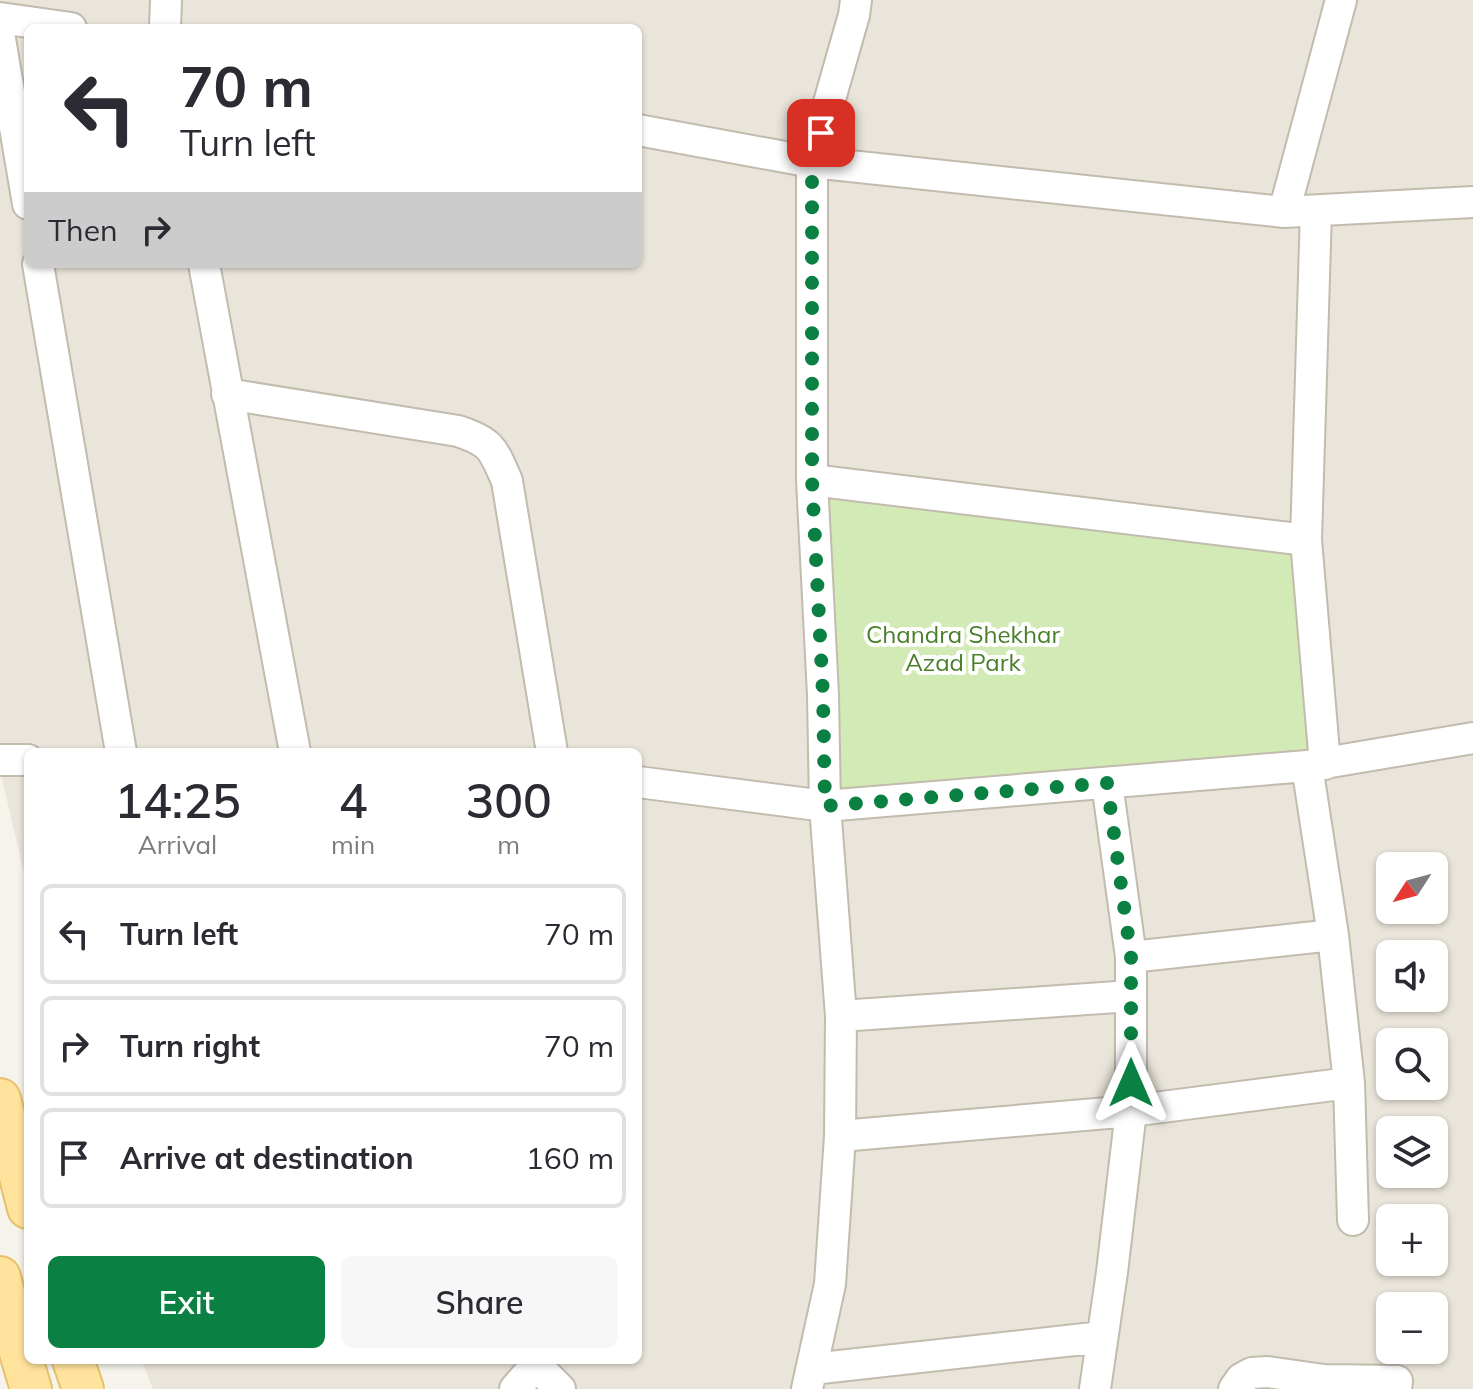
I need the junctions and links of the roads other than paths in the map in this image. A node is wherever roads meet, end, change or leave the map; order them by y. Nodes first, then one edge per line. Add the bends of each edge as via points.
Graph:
1 (166, 0) edge
2 (856, 0) edge
3 (1341, 0) edge
4 (0, 18) edge
5 (43, 24) edge
6 (165, 24) edge
7 (0, 39) edge
8 (642, 131) edge
9 (812, 162) junction
10 (24, 180) edge
11 (1473, 202) edge
12 (1316, 211) junction
13 (1284, 212) junction
14 (39, 268) edge
15 (205, 268) edge
16 (227, 394) junction
17 (812, 480) junction
18 (1306, 540) junction
19 (1473, 738) edge
20 (120, 748) edge
21 (294, 748) edge
22 (551, 748) edge
23 (0, 760) edge
24 (24, 760) edge
25 (1316, 765) junction
26 (642, 783) edge
27 (1107, 783) junction
28 (825, 806) junction
29 (1333, 935) junction
30 (1131, 957) junction
31 (1131, 996) junction
32 (841, 1016) junction
33 (1349, 1083) junction
34 (0, 1099) edge
35 (1131, 1111) junction
36 (840, 1136) junction
37 (24, 1192) edge
38 (1353, 1220) dead end
39 (0, 1277) edge
40 (1102, 1337) junction
41 (74, 1364) edge
42 (532, 1364) edge
43 (534, 1364) edge
44 (810, 1379) edge
45 (31, 1389) edge
46 (83, 1389) edge
47 (515, 1389) edge
48 (560, 1389) edge
49 (1095, 1389) edge
50 (1234, 1389) edge
51 (1396, 1389) edge

1 - 6 street
2 - 9 street
3 - 13 street
4 - 5 street
7 - 10 street
8 - 9 street
9 - 13 street
9 - 17 street
11 - 12 street
12 - 13 street
12 - 18 street
14 - 20 street
15 - 16 street
16 - 21 street
16 - 22 street via 481,439 507,481
17 - 18 street
17 - 28 street
18 - 25 street
19 - 25 street
23 - 24 street
25 - 27 street
25 - 29 street
26 - 28 street
27 - 28 street
27 - 30 street
28 - 32 street
29 - 30 street
29 - 33 street
30 - 31 street
31 - 32 street
31 - 35 street
32 - 36 street
33 - 35 street
33 - 38 street
34 - 37 main road
35 - 36 street
35 - 40 street
36 - 44 street via 830,1284
39 - 45 main road
40 - 44 street
40 - 49 street
41 - 46 main road
42 - 47 street
43 - 48 street
50 - 51 street via 1252,1373 1267,1372 1324,1380 1397,1381

